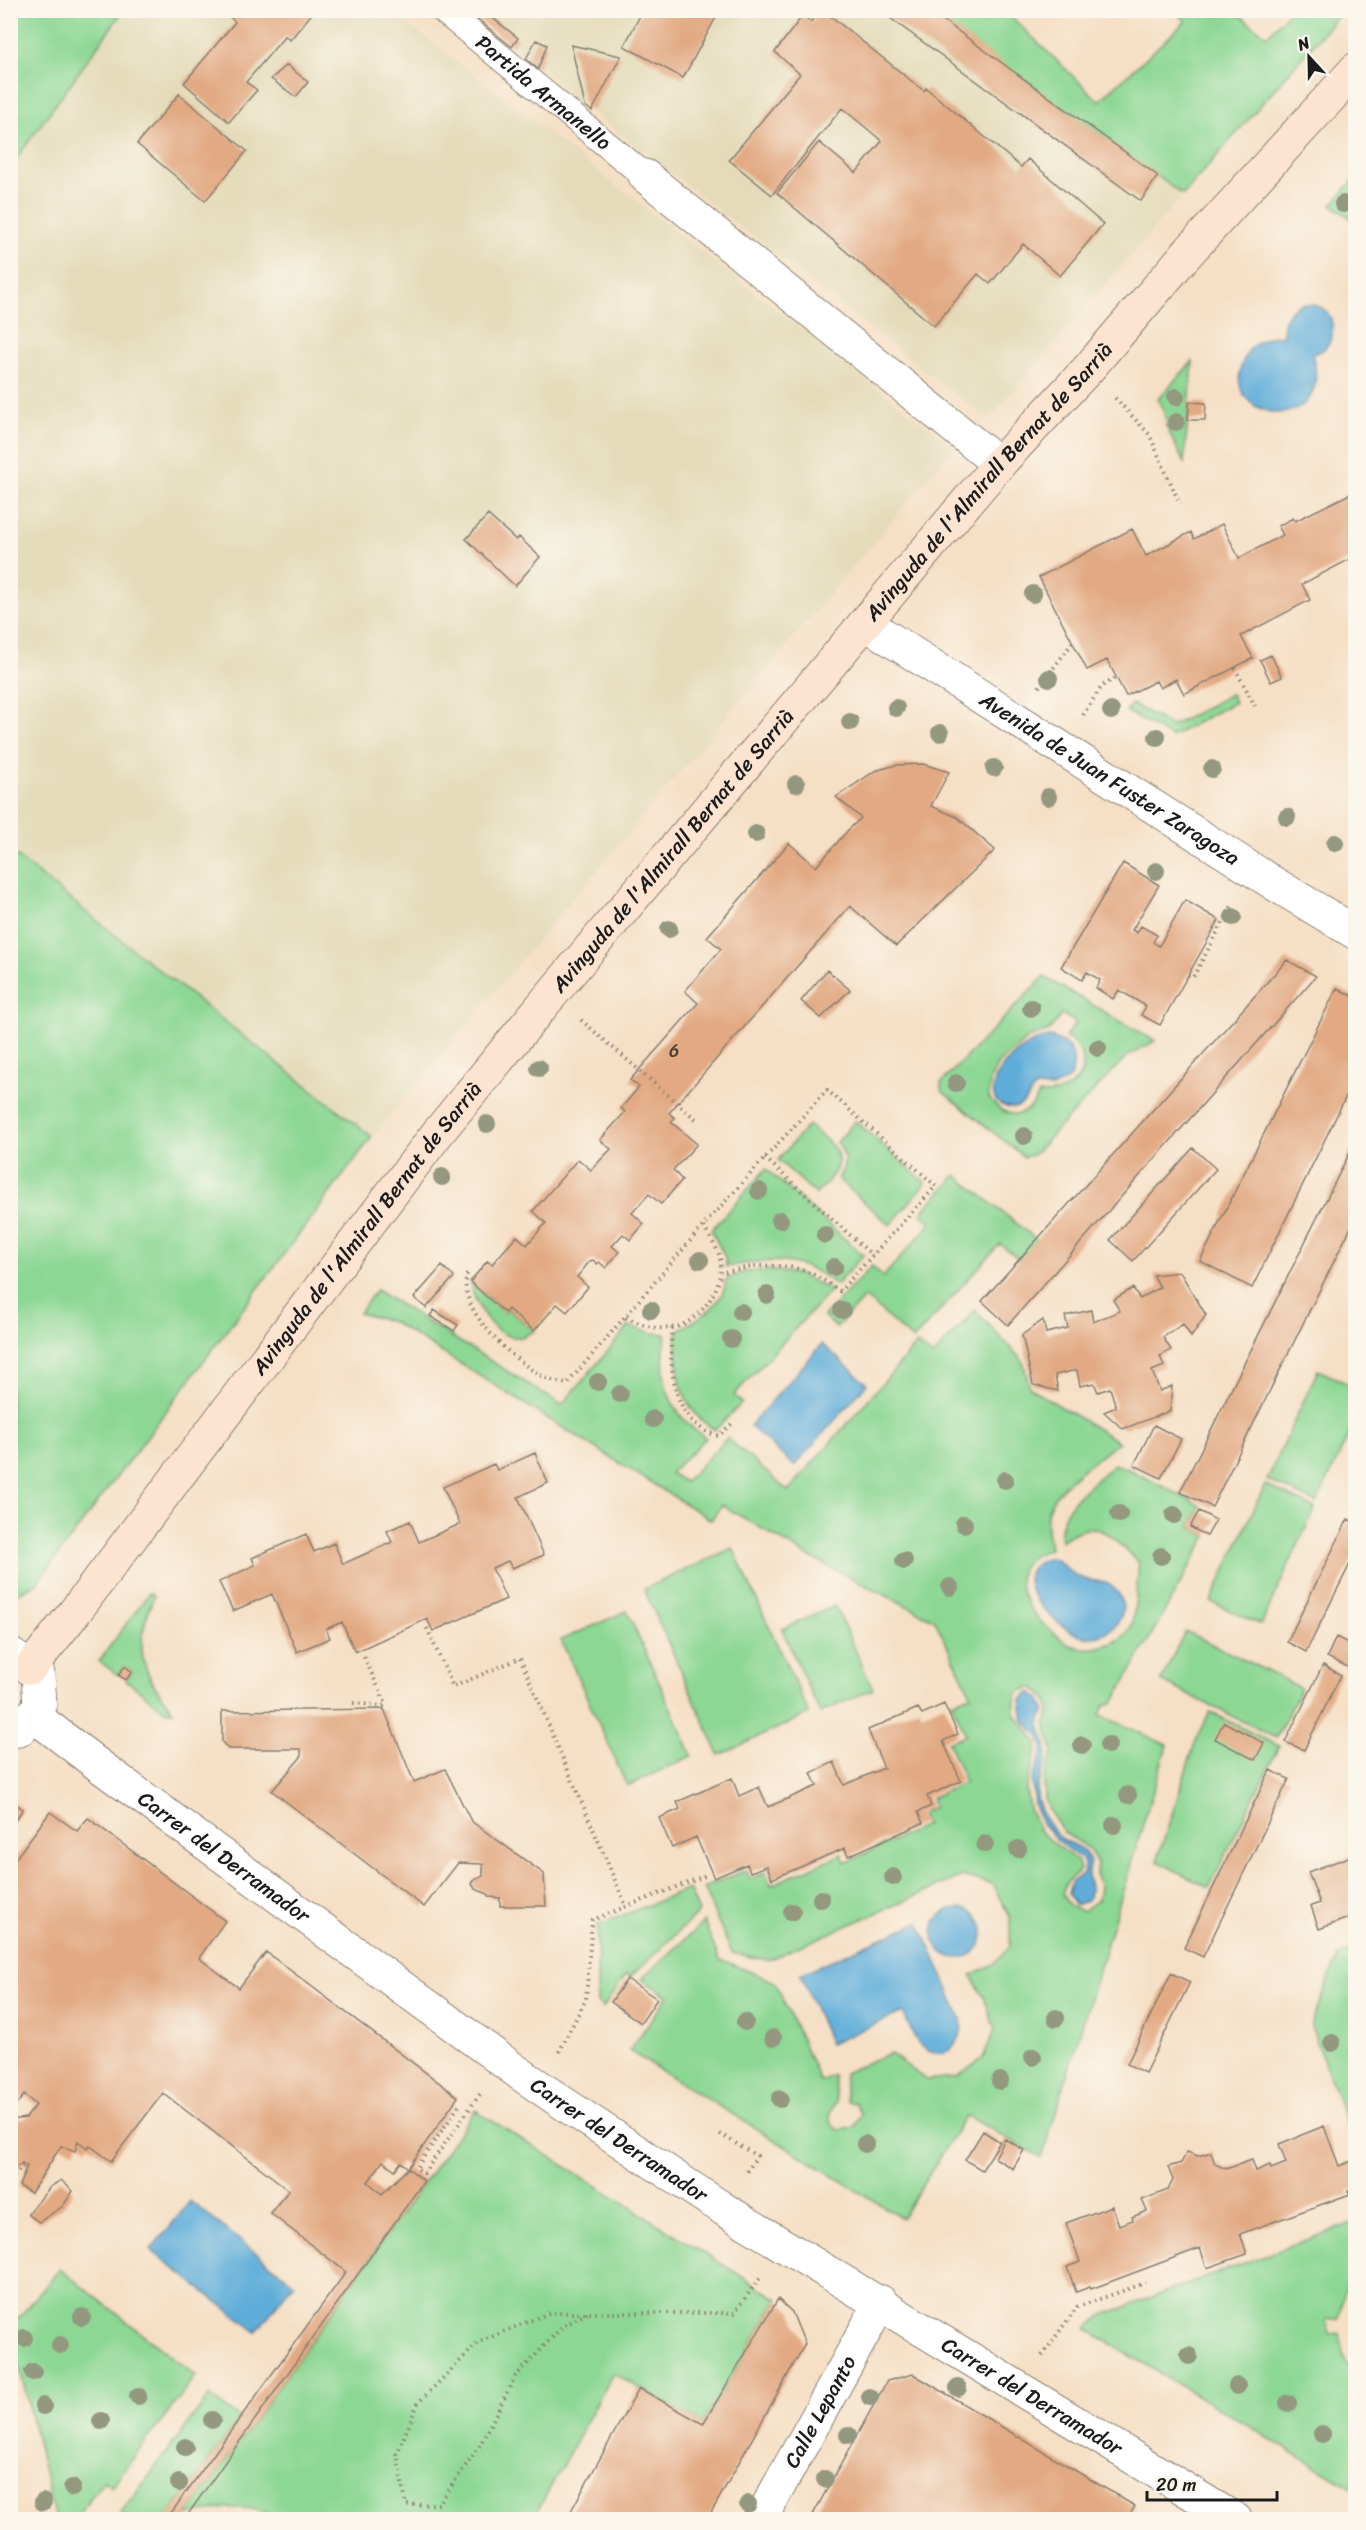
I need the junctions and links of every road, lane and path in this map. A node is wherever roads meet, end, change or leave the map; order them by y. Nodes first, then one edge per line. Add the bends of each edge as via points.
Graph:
1 (443, 10) edge
2 (1356, 69) edge
3 (645, 176) joint
4 (1088, 369) junction
5 (999, 464) junction
6 (1180, 504) dead end
7 (865, 623) junction
8 (1072, 642) dead end
9 (1053, 668) dead end
10 (1235, 668) dead end
11 (1116, 678) dead end
12 (1097, 694) dead end
13 (1255, 706) dead end
14 (1252, 869) junction
15 (1356, 933) edge
16 (1188, 975) dead end
17 (550, 995) junction
18 (698, 1121) dead end
19 (765, 1158) junction
20 (703, 1226) junction
21 (872, 1255) junction
22 (721, 1273) junction
23 (467, 1274) dead end
24 (626, 1317) junction
25 (672, 1328) junction
26 (732, 1424) dead end
27 (427, 1628) dead end
28 (363, 1655) dead end
29 (20, 1661) edge
30 (352, 1703) dead end
31 (22, 1723) edge
32 (706, 1875) dead end
33 (626, 1906) junction
34 (504, 2062) junction
35 (541, 2088) junction
36 (459, 2106) dead end
37 (720, 2134) dead end
38 (744, 2148) dead end
39 (25, 2164) dead end
40 (10, 2180) edge
41 (785, 2245) junction
42 (1145, 2283) dead end
43 (881, 2302) junction
44 (587, 2313) junction
45 (1020, 2389) junction
46 (760, 2520) edge
47 (1236, 2520) edge

1 - 3 lane, Partida Armanello
2 - 4 street, Avinguda de l'Almirall Bernat de Sarrià via 1183,258
3 - 5 street
4 - 5 street, Avinguda de l'Almirall Bernat de Sarrià
4 - 6 path via 1149,434
5 - 7 street, Avinguda de l'Almirall Bernat de Sarrià
7 - 14 street, Avenida de Juan Fuster Zaragoza
7 - 17 street, Avinguda de l'Almirall Bernat de Sarrià
8 - 9 path
10 - 13 path
11 - 12 path
14 - 15 street, Avenida de Juan Fuster Zaragoza
14 - 16 path via 1193,977
17 - 18 path
17 - 29 street, Avinguda de l'Almirall Bernat de Sarrià via 436,1135 82,1604
19 - 20 path
19 - 21 path
19 - 21 path via 827,1090 936,1186
20 - 22 path via 720,1259
20 - 24 path
21 - 22 path via 840,1291 805,1271 782,1266 753,1265
22 - 25 path via 711,1299 695,1317
23 - 24 path via 466,1295 495,1340 542,1377 567,1384
24 - 25 path via 641,1325
25 - 26 path via 671,1372 678,1397 694,1424 718,1436
27 - 33 path via 453,1686 520,1658
28 - 30 path via 386,1704
29 - 31 street via 38,1674 40,1706
31 - 34 street, Carrer del Derramador via 97,1764
32 - 33 path
33 - 35 path via 592,1920 586,1999
34 - 35 street, Carrer del Derramador
34 - 36 path via 424,2173 416,2168
35 - 41 street, Carrer del Derramador via 725,2210
37 - 38 path
39 - 40 path
41 - 43 street, Carrer del Derramador
41 - 44 path via 734,2313
42 - 45 path via 1077,2307
43 - 45 street, Carrer del Derramador
43 - 46 street, Calle Lepanto
44 - 44 path via 549,2313 479,2342 418,2403 397,2454 406,2505 439,2504 480,2445 515,2377 562,2327
45 - 47 street, Carrer del Derramador

